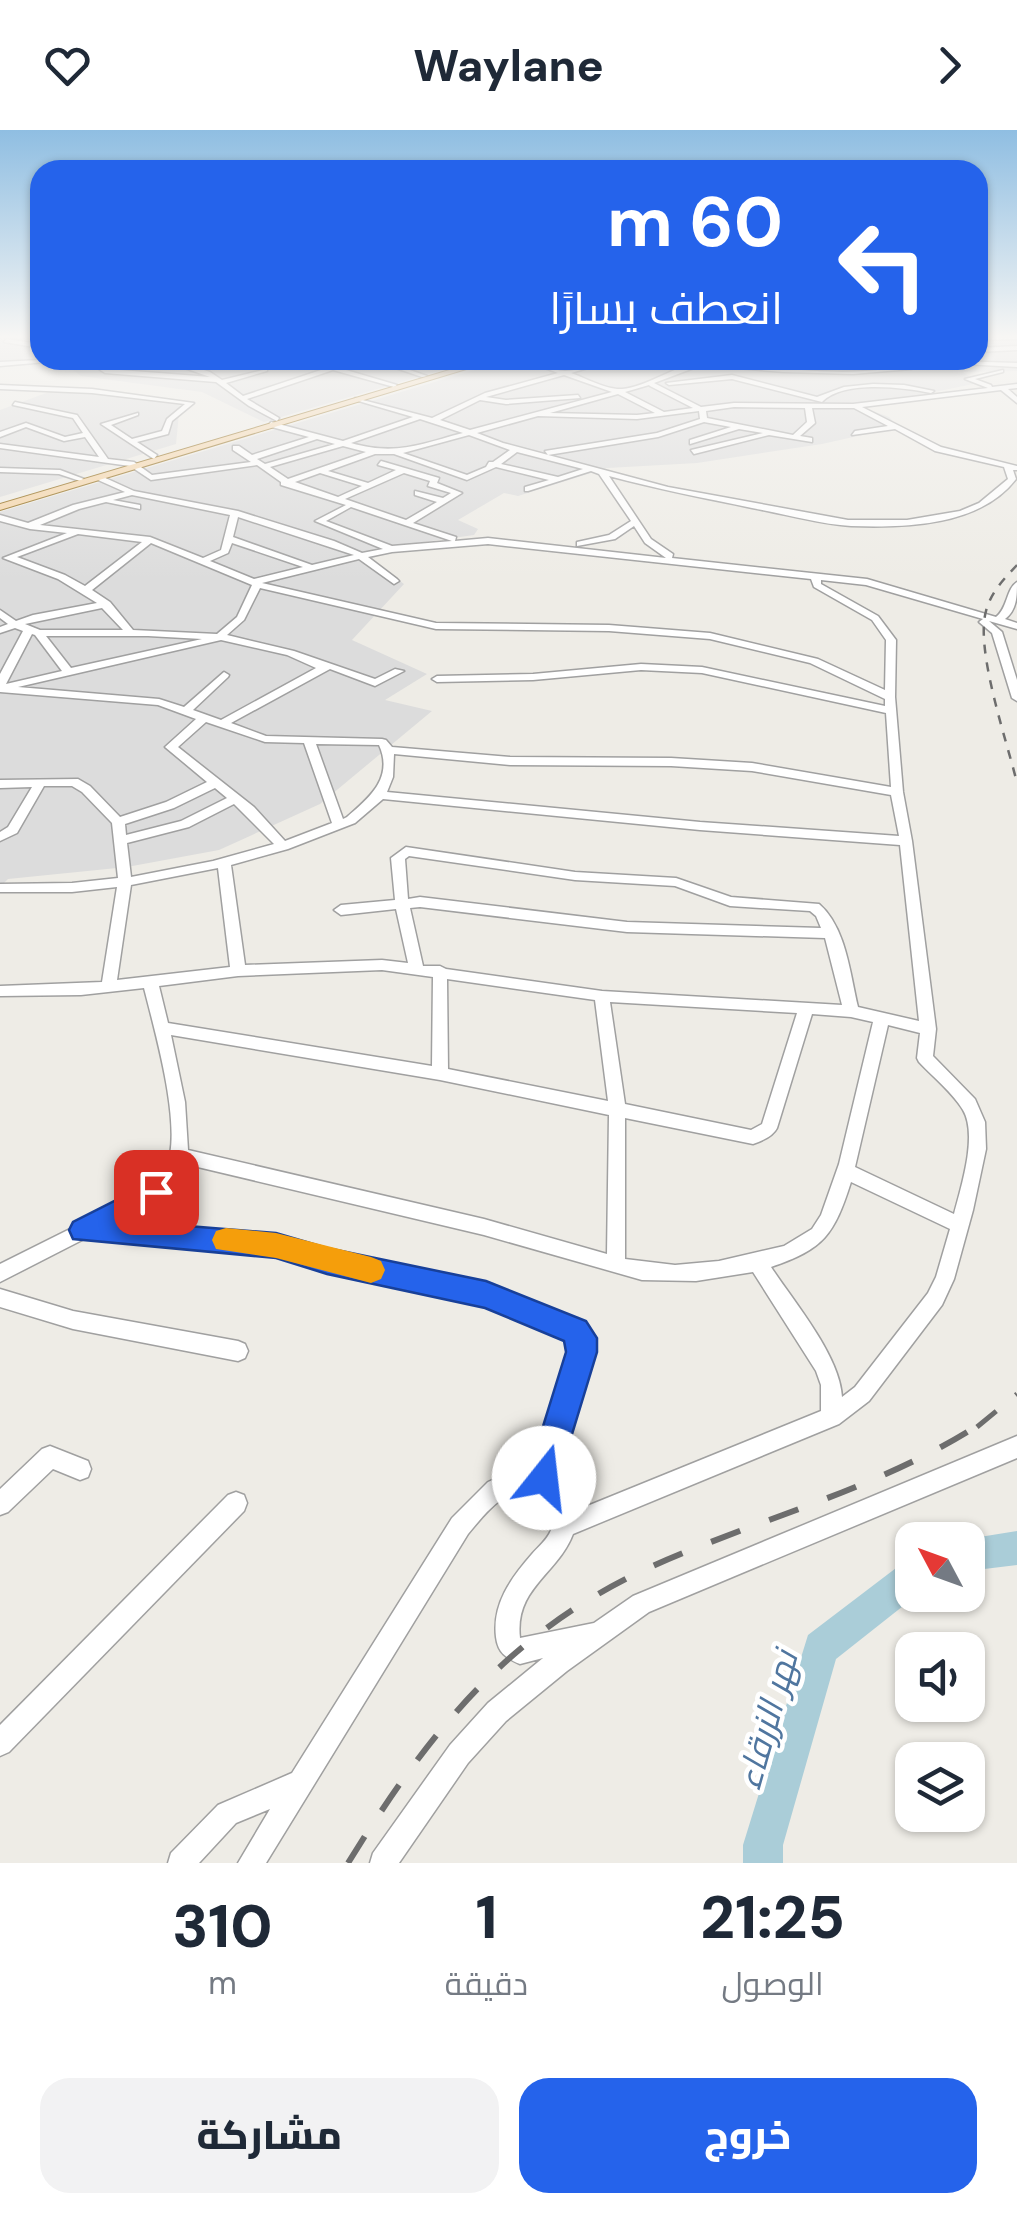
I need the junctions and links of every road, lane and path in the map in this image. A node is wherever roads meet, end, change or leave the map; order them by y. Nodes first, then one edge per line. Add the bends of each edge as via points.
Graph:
1 (77, 417) edge
2 (127, 417) edge
3 (174, 417) edge
4 (267, 417) edge
5 (291, 417) edge
6 (292, 417) edge
7 (418, 417) joint
8 (439, 417) edge
9 (534, 417) edge
10 (699, 417) edge
11 (708, 417) edge
12 (810, 417) edge
13 (873, 417) edge
14 (433, 420) junction
15 (274, 422) junction
16 (738, 427) junction
17 (896, 427) junction
18 (670, 432) junction
19 (855, 433) dead end
20 (88, 434) junction
21 (471, 434) junction
22 (770, 434) junction
23 (0, 435) edge
24 (318, 436) junction
25 (794, 438) junction
26 (809, 440) dead end
27 (133, 442) junction
28 (345, 443) junction
29 (0, 446) edge
30 (693, 447) junction
31 (17, 448) junction
32 (236, 448) dead end
33 (516, 450) junction
34 (374, 452) junction
35 (394, 453) junction
36 (0, 454) edge
37 (540, 454) junction
38 (154, 456) junction
39 (105, 460) junction
40 (381, 462) dead end
41 (255, 463) junction
42 (492, 464) junction
43 (132, 466) junction
44 (1013, 468) edge
45 (597, 469) junction
46 (0, 470) edge
47 (318, 470) junction
48 (403, 470) junction
49 (453, 473) junction
50 (101, 478) junction
51 (80, 479) junction
52 (436, 480) junction
53 (558, 480) junction
54 (285, 483) junction
55 (366, 486) junction
56 (528, 489) dead end
57 (132, 493) junction
58 (418, 493) dead end
59 (337, 500) junction
60 (101, 501) junction
61 (444, 501) junction
62 (0, 505) edge
63 (137, 507) dead end
64 (346, 507) junction
65 (235, 514) junction
66 (0, 518) edge
67 (631, 521) junction
68 (408, 522) junction
69 (30, 526) junction
70 (82, 530) junction
71 (227, 538) junction
72 (150, 540) junction
73 (456, 544) junction
74 (543, 545) junction
75 (394, 551) junction
76 (357, 557) junction
77 (643, 558) junction
78 (4, 559) edge
79 (678, 560) junction
80 (204, 561) junction
81 (310, 566) junction
82 (816, 577) junction
83 (394, 582) dead end
84 (258, 584) junction
85 (1017, 585) edge
86 (87, 588) junction
87 (108, 604) junction
88 (0, 614) edge
89 (993, 618) junction
90 (14, 624) junction
91 (1012, 629) edge
92 (0, 630) edge
93 (34, 632) junction
94 (135, 632) junction
95 (222, 636) junction
96 (146, 654) junction
97 (324, 667) junction
98 (68, 671) junction
99 (399, 671) dead end
100 (224, 676) dead end
101 (437, 679) dead end
102 (0, 688) edge
103 (1017, 698) edge
104 (890, 704) junction
105 (188, 709) junction
106 (205, 717) junction
107 (221, 724) junction
108 (309, 741) junction
109 (388, 750) junction
110 (41, 782) junction
111 (217, 782) junction
112 (0, 784) edge
113 (897, 792) junction
114 (380, 795) junction
115 (236, 798) junction
116 (118, 822) junction
117 (340, 825) junction
118 (0, 837) edge
119 (122, 840) junction
120 (906, 841) junction
121 (283, 846) junction
122 (224, 863) junction
123 (125, 882) junction
124 (0, 888) edge
125 (402, 904) junction
126 (340, 910) dead end
127 (831, 933) junction
128 (416, 968) junction
129 (440, 970) junction
130 (238, 971) junction
131 (150, 980) junction
132 (109, 986) junction
133 (0, 990) edge
134 (602, 996) junction
135 (806, 1008) junction
136 (851, 1012) junction
137 (882, 1018) junction
138 (162, 1028) junction
139 (928, 1029) junction
140 (440, 1074) junction
141 (617, 1110) junction
142 (180, 1154) junction
143 (844, 1170) junction
144 (960, 1225) junction
145 (83, 1230) junction
146 (756, 1262) junction
147 (616, 1264) junction
148 (0, 1273) edge
149 (0, 1298) edge
150 (238, 1352) dead end
151 (832, 1417) junction
152 (1017, 1447) edge
153 (80, 1469) dead end
154 (544, 1478) junction
155 (236, 1503) dead end
156 (0, 1504) edge
157 (565, 1526) junction
158 (596, 1634) junction
159 (0, 1743) edge
160 (296, 1784) junction
161 (181, 1863) edge
162 (251, 1863) edge
163 (383, 1863) edge

1 - 20 street
2 - 27 street via 105,424
3 - 27 street via 165,432
4 - 15 street
5 - 15 main road
6 - 15 main road
7 - 14 street
7 - 28 street
8 - 14 street
9 - 21 street
10 - 18 street
11 - 16 street
12 - 25 street
13 - 17 street
14 - 21 street
15 - 24 street
15 - 38 main road
15 - 43 main road
16 - 22 street
16 - 30 street
17 - 19 street
17 - 44 street via 938,449
18 - 30 street
18 - 37 street
20 - 23 street via 64,439 26,425
20 - 39 street
21 - 33 street
21 - 35 street
22 - 25 street
22 - 30 street
24 - 28 street
24 - 41 street
25 - 26 street
27 - 38 street
28 - 34 street
28 - 41 street
29 - 31 street
31 - 36 street
31 - 39 street
32 - 41 street
33 - 37 street
33 - 42 street
34 - 35 street
34 - 47 street
35 - 49 street
37 - 45 street
38 - 43 main road
39 - 43 street
40 - 48 street
41 - 43 street via 152,478
41 - 54 street
42 - 49 street via 469,478
42 - 53 street
43 - 50 main road
43 - 51 main road
44 - 45 street via 1008,484 975,509 888,524 689,494
45 - 53 street
45 - 67 street
46 - 51 street
47 - 54 street
47 - 55 street
48 - 52 street
48 - 55 street
49 - 52 street
50 - 57 street
50 - 62 main road
51 - 62 main road
52 - 61 street via 432,484 458,493
53 - 56 street
54 - 59 street
54 - 64 street
55 - 59 street
57 - 60 street
57 - 65 street
58 - 61 street
59 - 68 street
60 - 63 street
60 - 69 street
61 - 68 street
64 - 73 street
64 - 75 street via 319,521
65 - 71 street
65 - 76 street
66 - 69 street
67 - 74 street via 593,543
67 - 77 street
67 - 79 street
68 - 73 street
69 - 70 street
70 - 72 street
70 - 78 street
71 - 80 street via 225,552
71 - 81 street
72 - 80 street
72 - 86 street
73 - 74 street
73 - 75 street
73 - 77 street
74 - 77 street
75 - 76 street
76 - 81 street
76 - 83 street
77 - 79 street
77 - 82 street
78 - 86 street
79 - 82 street
80 - 84 street
81 - 84 street
82 - 89 street
82 - 104 street via 822,589 875,618 888,634
84 - 95 street via 241,618
84 - 104 street via 436,626 710,636 814,660
85 - 89 street
86 - 87 street
87 - 90 street
87 - 94 street
88 - 90 street
89 - 91 street
89 - 91 street
90 - 92 street
90 - 93 street
91 - 103 street
93 - 94 street
93 - 98 street
93 - 102 street
94 - 95 street
94 - 96 street
95 - 96 street
95 - 97 street
96 - 98 street
97 - 99 street via 375,683
97 - 107 street
98 - 102 street
100 - 105 street
101 - 104 street via 641,667 702,670
102 - 105 street
104 - 113 street
105 - 106 street
106 - 107 street
106 - 111 street via 170,746
107 - 108 street via 265,739
108 - 109 street via 382,742
108 - 117 street
109 - 113 street via 510,761 735,766
109 - 114 street
110 - 112 street
110 - 116 street via 80,785
110 - 118 street via 13,830
111 - 115 street
111 - 116 street
113 - 120 street
114 - 117 street
114 - 120 street
115 - 119 street via 185,824
115 - 121 street
116 - 119 street
117 - 121 street
119 - 123 street
120 - 139 street
121 - 122 street
122 - 123 street
122 - 130 street
123 - 124 street
123 - 132 street
125 - 126 street
125 - 127 street via 437,902 611,926
125 - 127 street via 398,858 406,851 575,876 676,882 748,904 809,906 822,914
125 - 128 street
127 - 136 street
128 - 129 street
128 - 130 street
129 - 134 street
129 - 140 street
130 - 131 street
131 - 132 street
131 - 138 street
132 - 133 street
134 - 135 street
134 - 141 street
135 - 136 street
135 - 141 street via 772,1122 760,1136
136 - 137 street
137 - 139 street
137 - 143 street
138 - 140 street
138 - 142 street
139 - 144 street via 927,1062 969,1104 977,1122
140 - 141 street
141 - 147 street
142 - 145 street via 156,1192
142 - 147 street
143 - 144 street
143 - 146 street via 828,1223 815,1239
144 - 151 street via 935,1299 862,1394
145 - 148 street
145 - 154 street via 276,1245 486,1295 569,1328 582,1338 582,1352
146 - 147 street via 676,1274
146 - 151 street via 825,1366
149 - 150 street via 74,1320
151 - 157 street
152 - 158 street via 684,1583
153 - 156 street via 50,1457
154 - 157 street via 563,1502
154 - 160 street via 496,1487 460,1526
155 - 159 street
157 - 158 street via 510,1601 509,1646 520,1652
158 - 163 street via 480,1730
160 - 161 street via 226,1814
160 - 162 street

